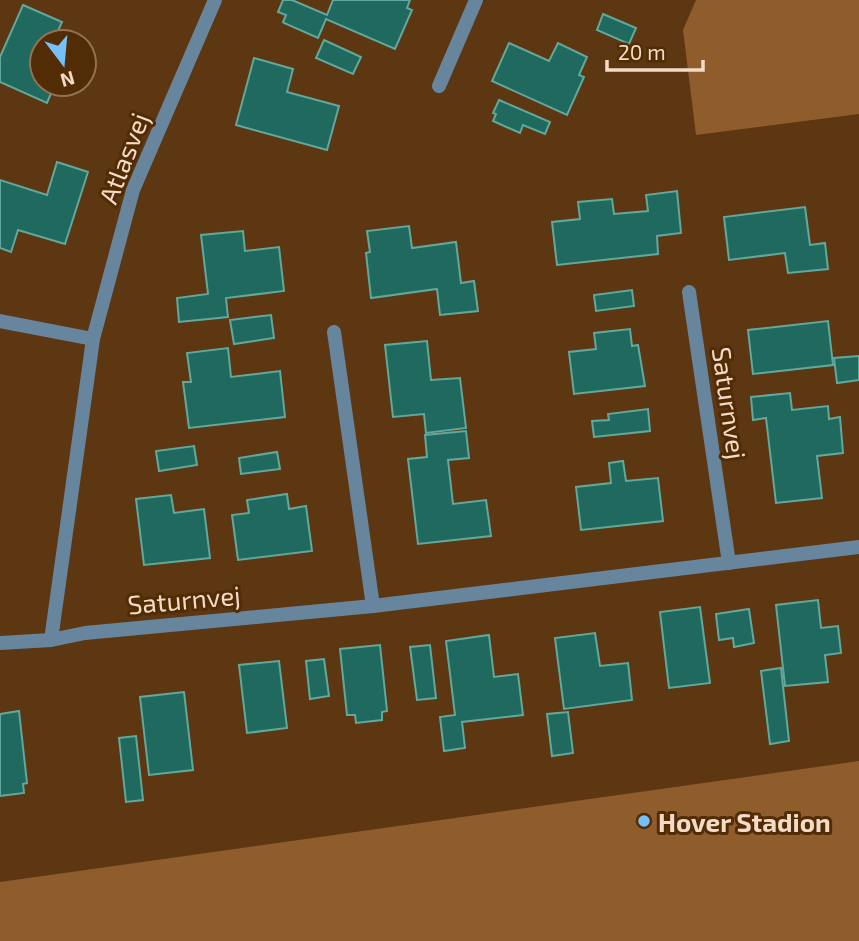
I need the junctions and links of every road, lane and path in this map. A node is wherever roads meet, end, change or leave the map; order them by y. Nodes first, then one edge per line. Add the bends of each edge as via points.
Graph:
1 (215, 0) edge
2 (476, 0) edge
3 (439, 86) dead end
4 (689, 292) dead end
5 (0, 321) edge
6 (334, 332) dead end
7 (93, 339) junction
8 (859, 547) edge
9 (729, 563) junction
10 (373, 606) junction
11 (51, 640) junction
12 (0, 643) edge

1 - 7 street, Atlasvej via 132,190
2 - 3 street
4 - 9 street, Saturnvej
5 - 7 street
6 - 10 street
7 - 11 street, Atlasvej
8 - 9 street, Saturnvej
9 - 10 street, Saturnvej
10 - 11 street, Saturnvej
11 - 12 street, Saturnvej

